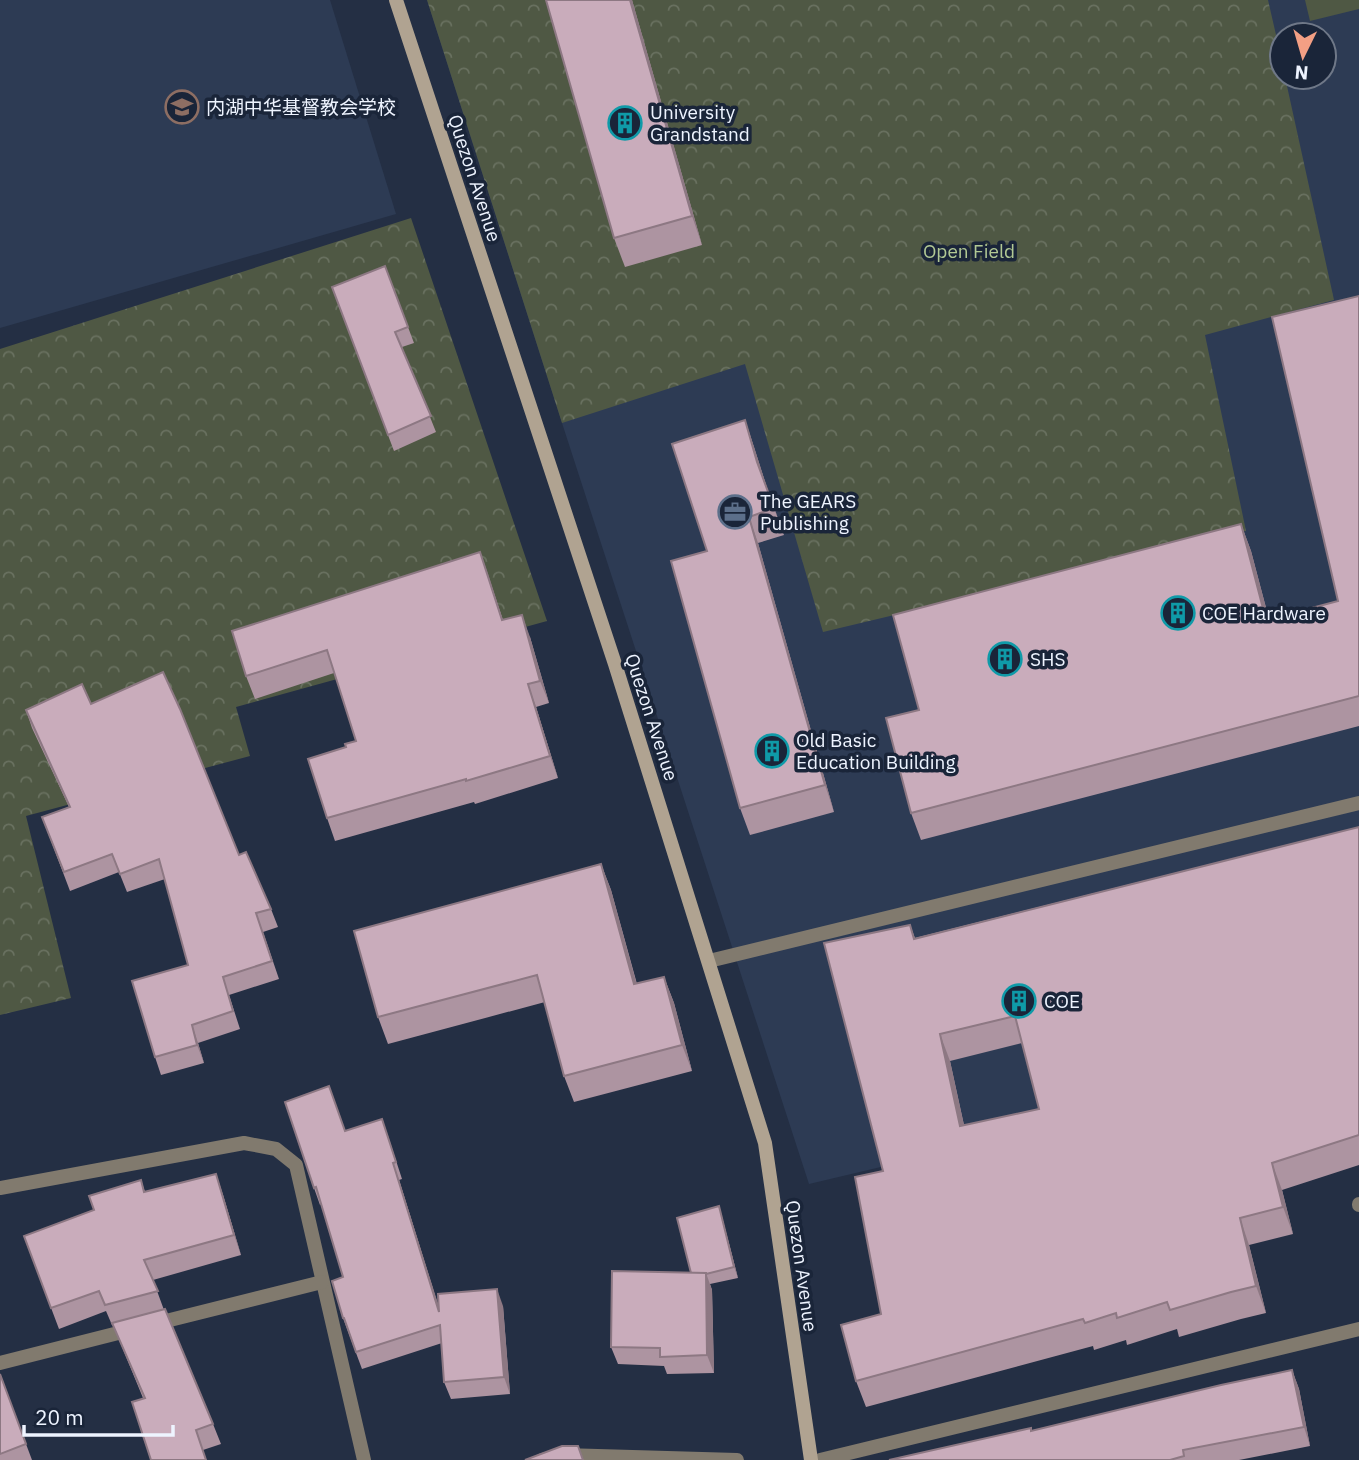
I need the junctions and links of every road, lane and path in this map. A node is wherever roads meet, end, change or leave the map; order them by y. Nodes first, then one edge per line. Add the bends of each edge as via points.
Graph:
1 (396, 0) edge
2 (1359, 803) edge
3 (709, 961) junction
4 (0, 1188) edge
5 (322, 1282) junction
6 (1359, 1329) edge
7 (0, 1363) edge
8 (563, 1458) edge
9 (364, 1460) edge
10 (542, 1460) edge
11 (737, 1460) edge
12 (811, 1460) edge
13 (820, 1460) edge

1 - 3 main road, Quezon Avenue
2 - 3 street
3 - 12 main road, Quezon Avenue via 765,1143
4 - 5 street via 244,1143 275,1149 296,1165
5 - 7 street
5 - 9 street
6 - 13 street
8 - 10 street
8 - 11 street

